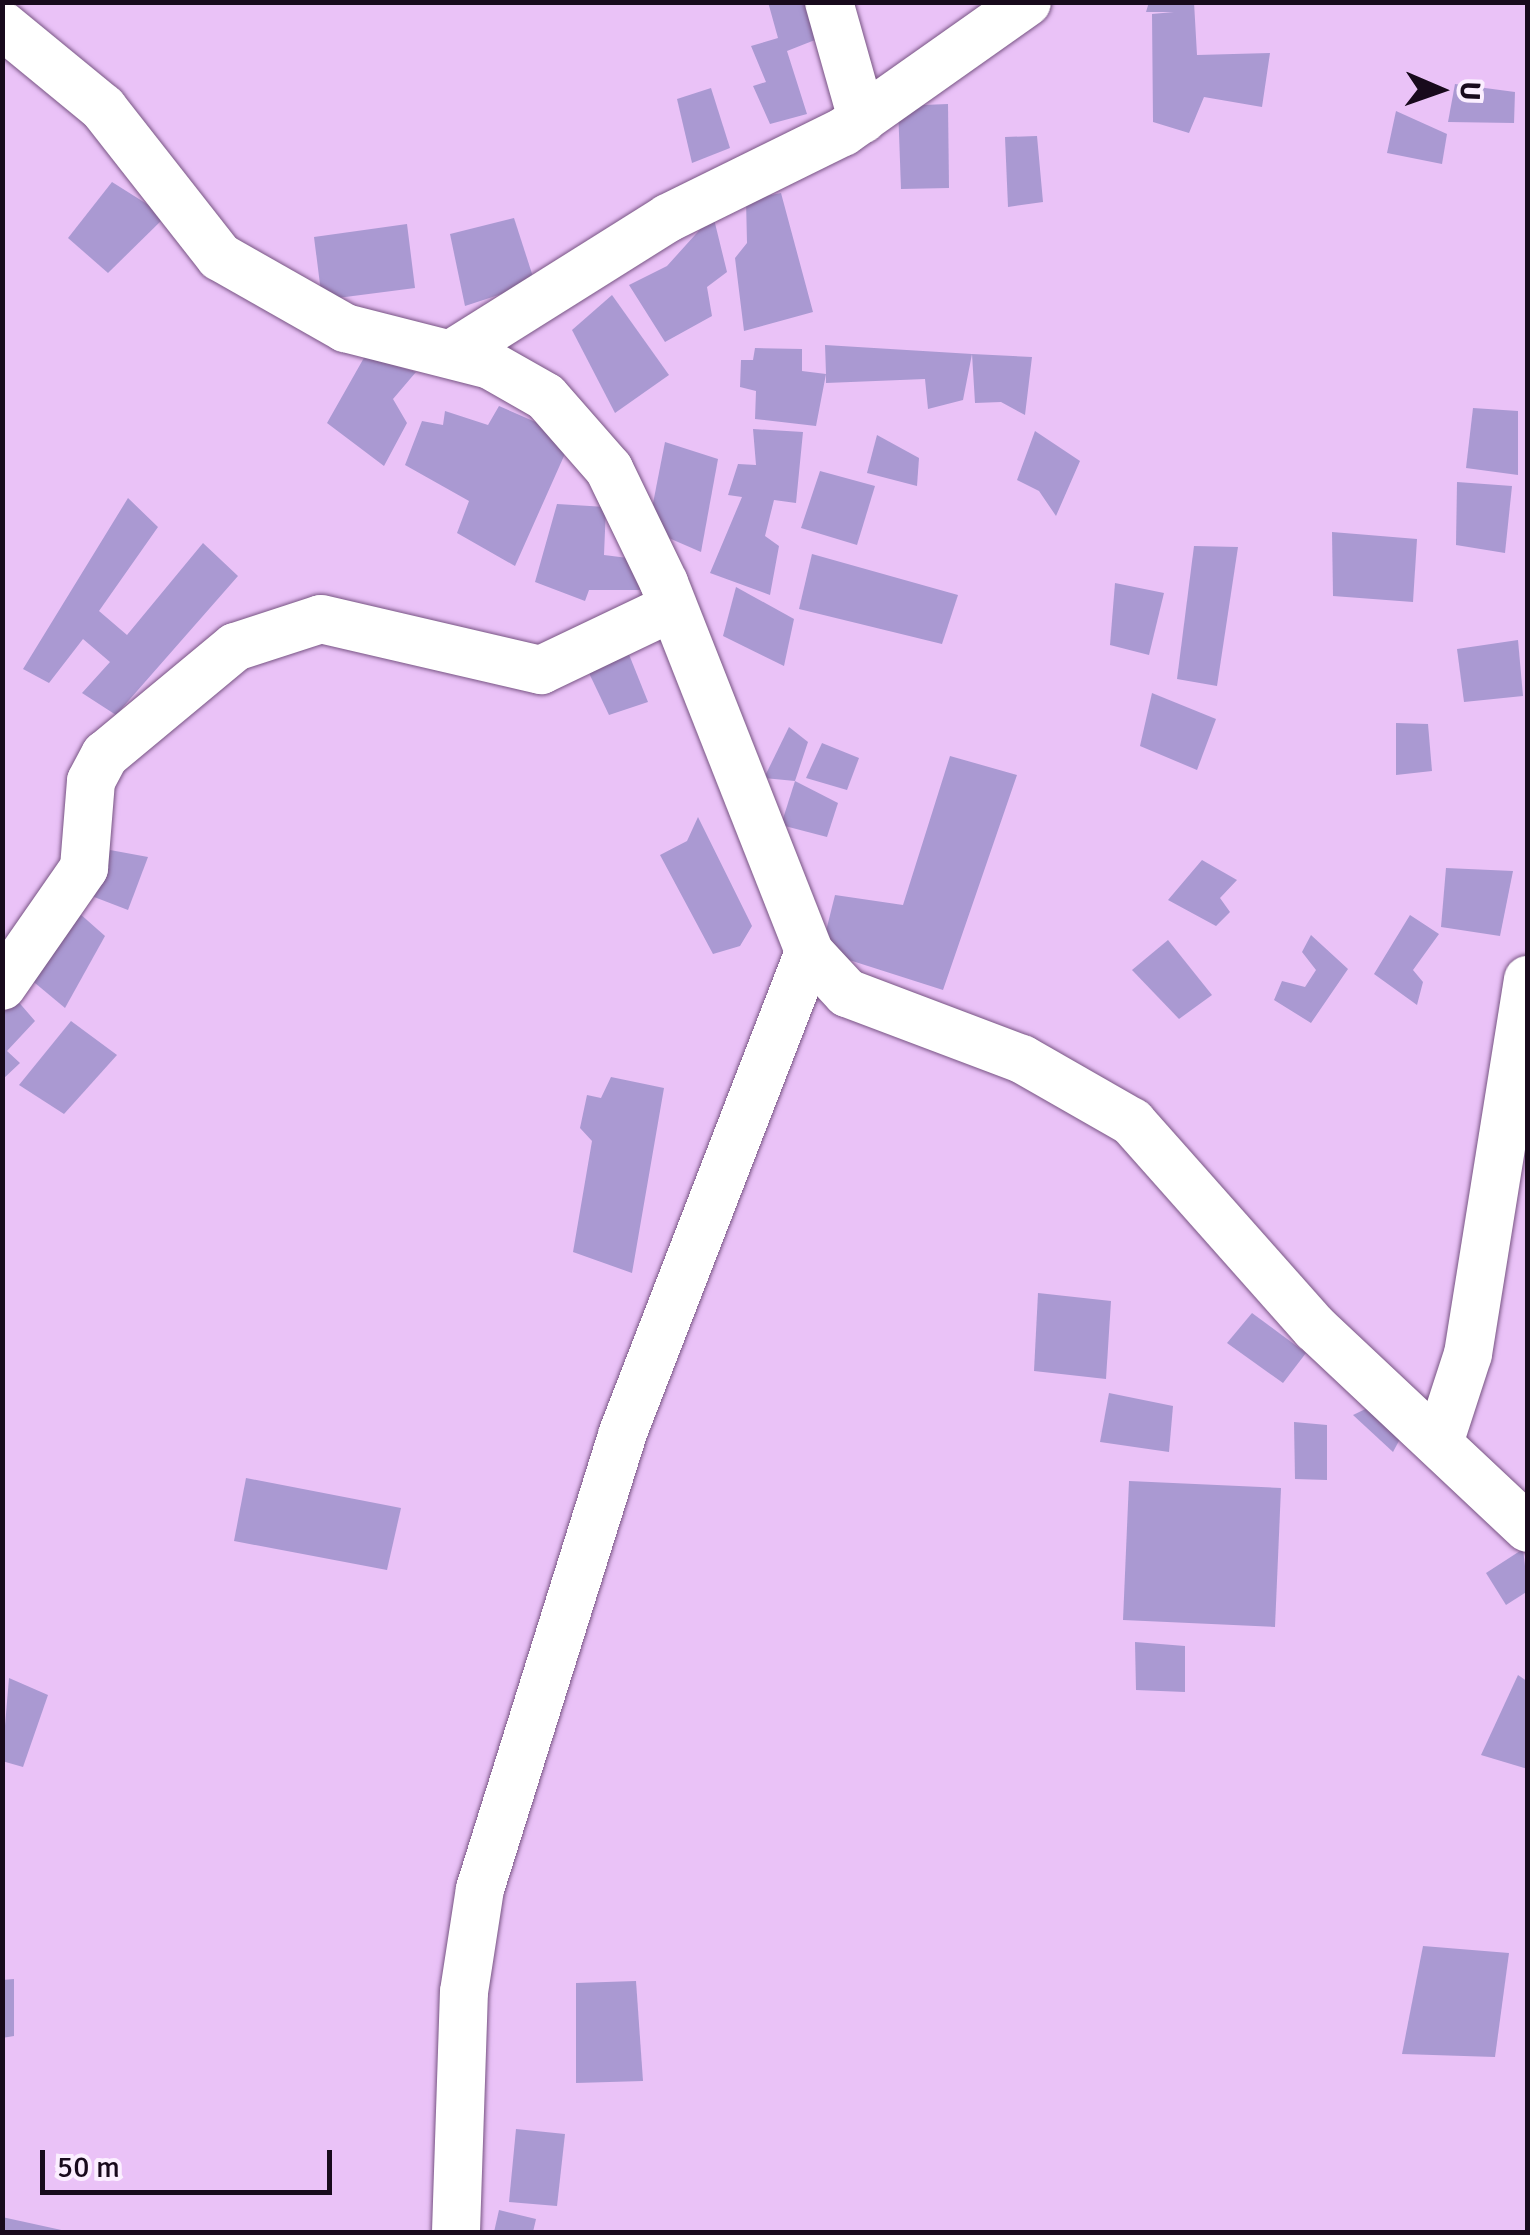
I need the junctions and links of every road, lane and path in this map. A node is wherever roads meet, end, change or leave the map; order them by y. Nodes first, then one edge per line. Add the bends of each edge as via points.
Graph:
1 (830, 2) edge
2 (1027, 2) edge
3 (2, 25) edge
4 (862, 119) junction
5 (453, 353) junction
6 (673, 607) junction
7 (809, 952) junction
8 (1528, 980) edge
9 (2, 986) edge
10 (1440, 1440) junction
11 (1528, 1528) edge
12 (456, 2232) edge

1 - 4 street
2 - 4 street
3 - 5 street via 102,108 220,257 345,328
4 - 5 street via 668,218
5 - 6 street via 520,376 583,435 609,470
6 - 7 street
6 - 9 street via 541,670 321,619 234,647 105,754 91,781 84,868
7 - 10 street via 847,993 1022,1059 1132,1122 1315,1328
7 - 12 street via 622,1435 480,1889 464,1992
8 - 10 street via 1468,1354
10 - 11 street

